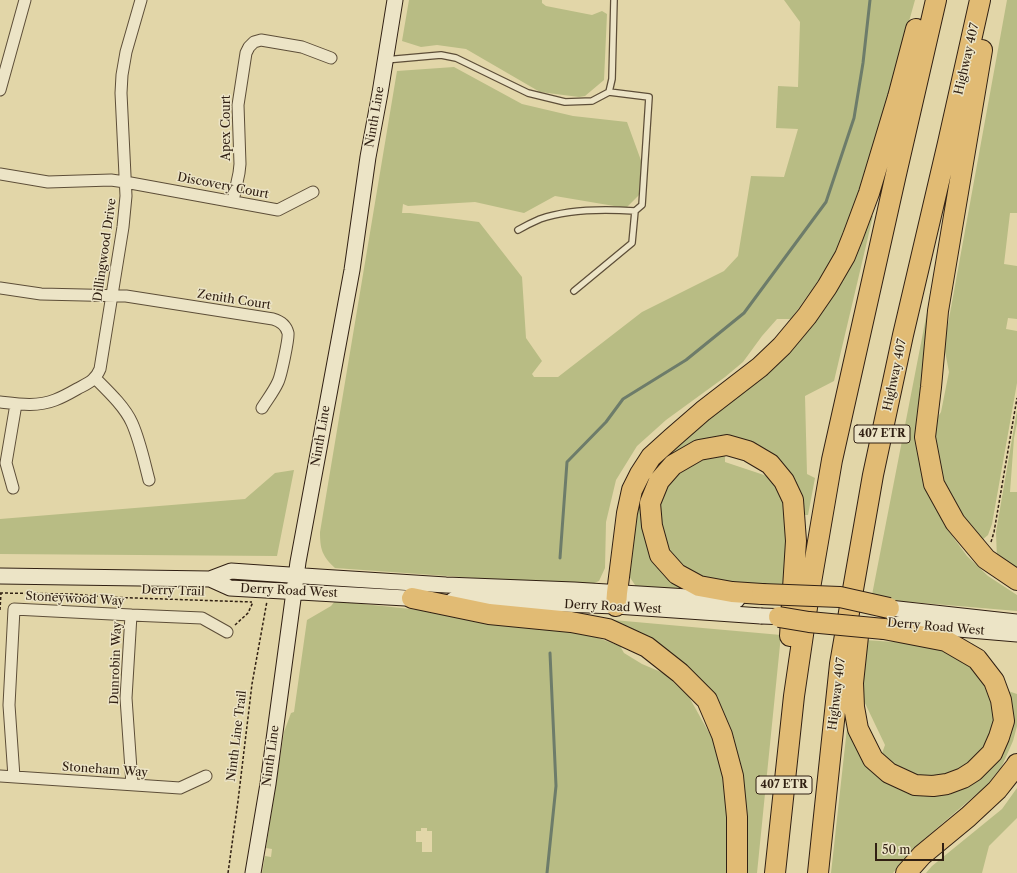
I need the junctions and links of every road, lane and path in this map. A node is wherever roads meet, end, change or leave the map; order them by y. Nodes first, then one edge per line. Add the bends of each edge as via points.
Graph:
1 (25, 0) edge
2 (141, 0) edge
3 (395, 0) edge
4 (614, 0) edge
5 (923, 0) edge
6 (936, 0) edge
7 (980, 0) edge
8 (990, 0) edge
9 (331, 58) dead end
10 (385, 60) junction
11 (0, 90) edge
12 (609, 92) junction
13 (0, 174) edge
14 (125, 182) junction
15 (313, 192) dead end
16 (233, 201) junction
17 (635, 210) junction
18 (518, 230) dead end
19 (0, 288) edge
20 (574, 291) dead end
21 (112, 296) junction
22 (95, 378) junction
23 (1017, 398) edge
24 (0, 402) edge
25 (16, 404) junction
26 (262, 408) dead end
27 (874, 475) junction
28 (149, 480) dead end
29 (13, 488) dead end
30 (986, 559) junction
31 (0, 576) edge
32 (1017, 580) edge
33 (294, 583) junction
34 (1, 593) edge
35 (412, 598) junction
36 (616, 600) junction
37 (273, 601) dead end
38 (766, 607) junction
39 (0, 610) edge
40 (131, 615) junction
41 (886, 620) junction
42 (1017, 622) edge
43 (227, 632) joint
44 (1017, 634) edge
45 (794, 696) junction
46 (1017, 764) edge
47 (0, 776) edge
48 (206, 776) dead end
49 (14, 777) junction
50 (132, 784) junction
51 (228, 873) edge
52 (253, 873) edge
53 (737, 873) edge
54 (775, 873) edge
55 (818, 873) edge
56 (906, 873) edge

1 - 11 street
2 - 14 street, Dillingwood Drive via 122,75
3 - 10 main road, Ninth Line
4 - 12 lane via 612,78
5 - 36 highway via 898,97 869,193 845,256 807,316 782,346 672,438 652,457 640,474 632,490 627,513
6 - 45 highway, 407 ETR via 832,460 808,594
7 - 27 highway, Highway 407 / 407 ETR via 903,335
8 - 30 highway via 938,311 925,437 934,484 955,522
9 - 16 street, Apex Court via 302,47 261,40 248,47 238,105 240,164
10 - 12 lane via 441,55 456,58 528,92 565,102 592,101
10 - 33 main road, Ninth Line via 352,270
12 - 17 lane via 649,97 642,205
13 - 14 street, Discovery Court via 48,182
14 - 16 street, Discovery Court
14 - 21 street, Dillingwood Drive via 123,227
15 - 16 street, Discovery Court via 278,210
17 - 18 lane via 572,212 541,219
17 - 20 lane via 632,243
19 - 21 street via 41,294
21 - 22 street, Dillingwood Drive via 100,369
21 - 26 street, Zenith Court via 126,296 280,321 288,333 288,341 278,382
22 - 25 street via 49,402 35,405
22 - 28 street via 132,423
23 - 30 path via 994,532
24 - 25 street
25 - 29 street via 6,463
27 - 41 highway via 853,683 858,729 873,758 889,773 915,785 947,784 963,778 992,753 999,738 1004,720 1001,700 994,681 977,659 946,641
27 - 55 highway, Highway 407 / 407 ETR via 840,664
30 - 32 highway
31 - 33 main road, Derry Road West via 210,579 230,588
33 - 35 main road, Derry Road West
33 - 36 main road, Derry Road West via 438,584 574,590
33 - 52 main road, Ninth Line via 268,784
34 - 39 path
34 - 43 path, Derry Trail via 253,602 248,613
35 - 36 main road, Derry Road West
35 - 53 highway via 489,614 571,622 608,629 647,647 680,673 707,700 722,735 733,776 738,817
36 - 38 main road, Derry Road West
37 - 51 path, Ninth Line Trail via 267,601 252,684
38 - 41 highway, bridge via 809,622
38 - 41 highway, bridge via 840,597
38 - 45 highway via 732,592 699,586 677,574 660,555 652,526 650,503 659,480 673,465 699,450 727,445 748,451 770,464 784,481 793,500 796,541 790,645 785,680
40 - 43 street, Stoneywood Way via 202,618
40 - 49 street, Stoneywood Way via 14,609 9,705
40 - 50 street, Dunrobin Way via 126,698
41 - 42 main road, Derry Road West
41 - 44 main road, Derry Road West
45 - 54 highway, 407 ETR
46 - 56 highway via 997,790 922,855
47 - 49 street, Stoneham Way
48 - 50 street, Stoneham Way via 180,788
49 - 50 street, Stoneham Way

